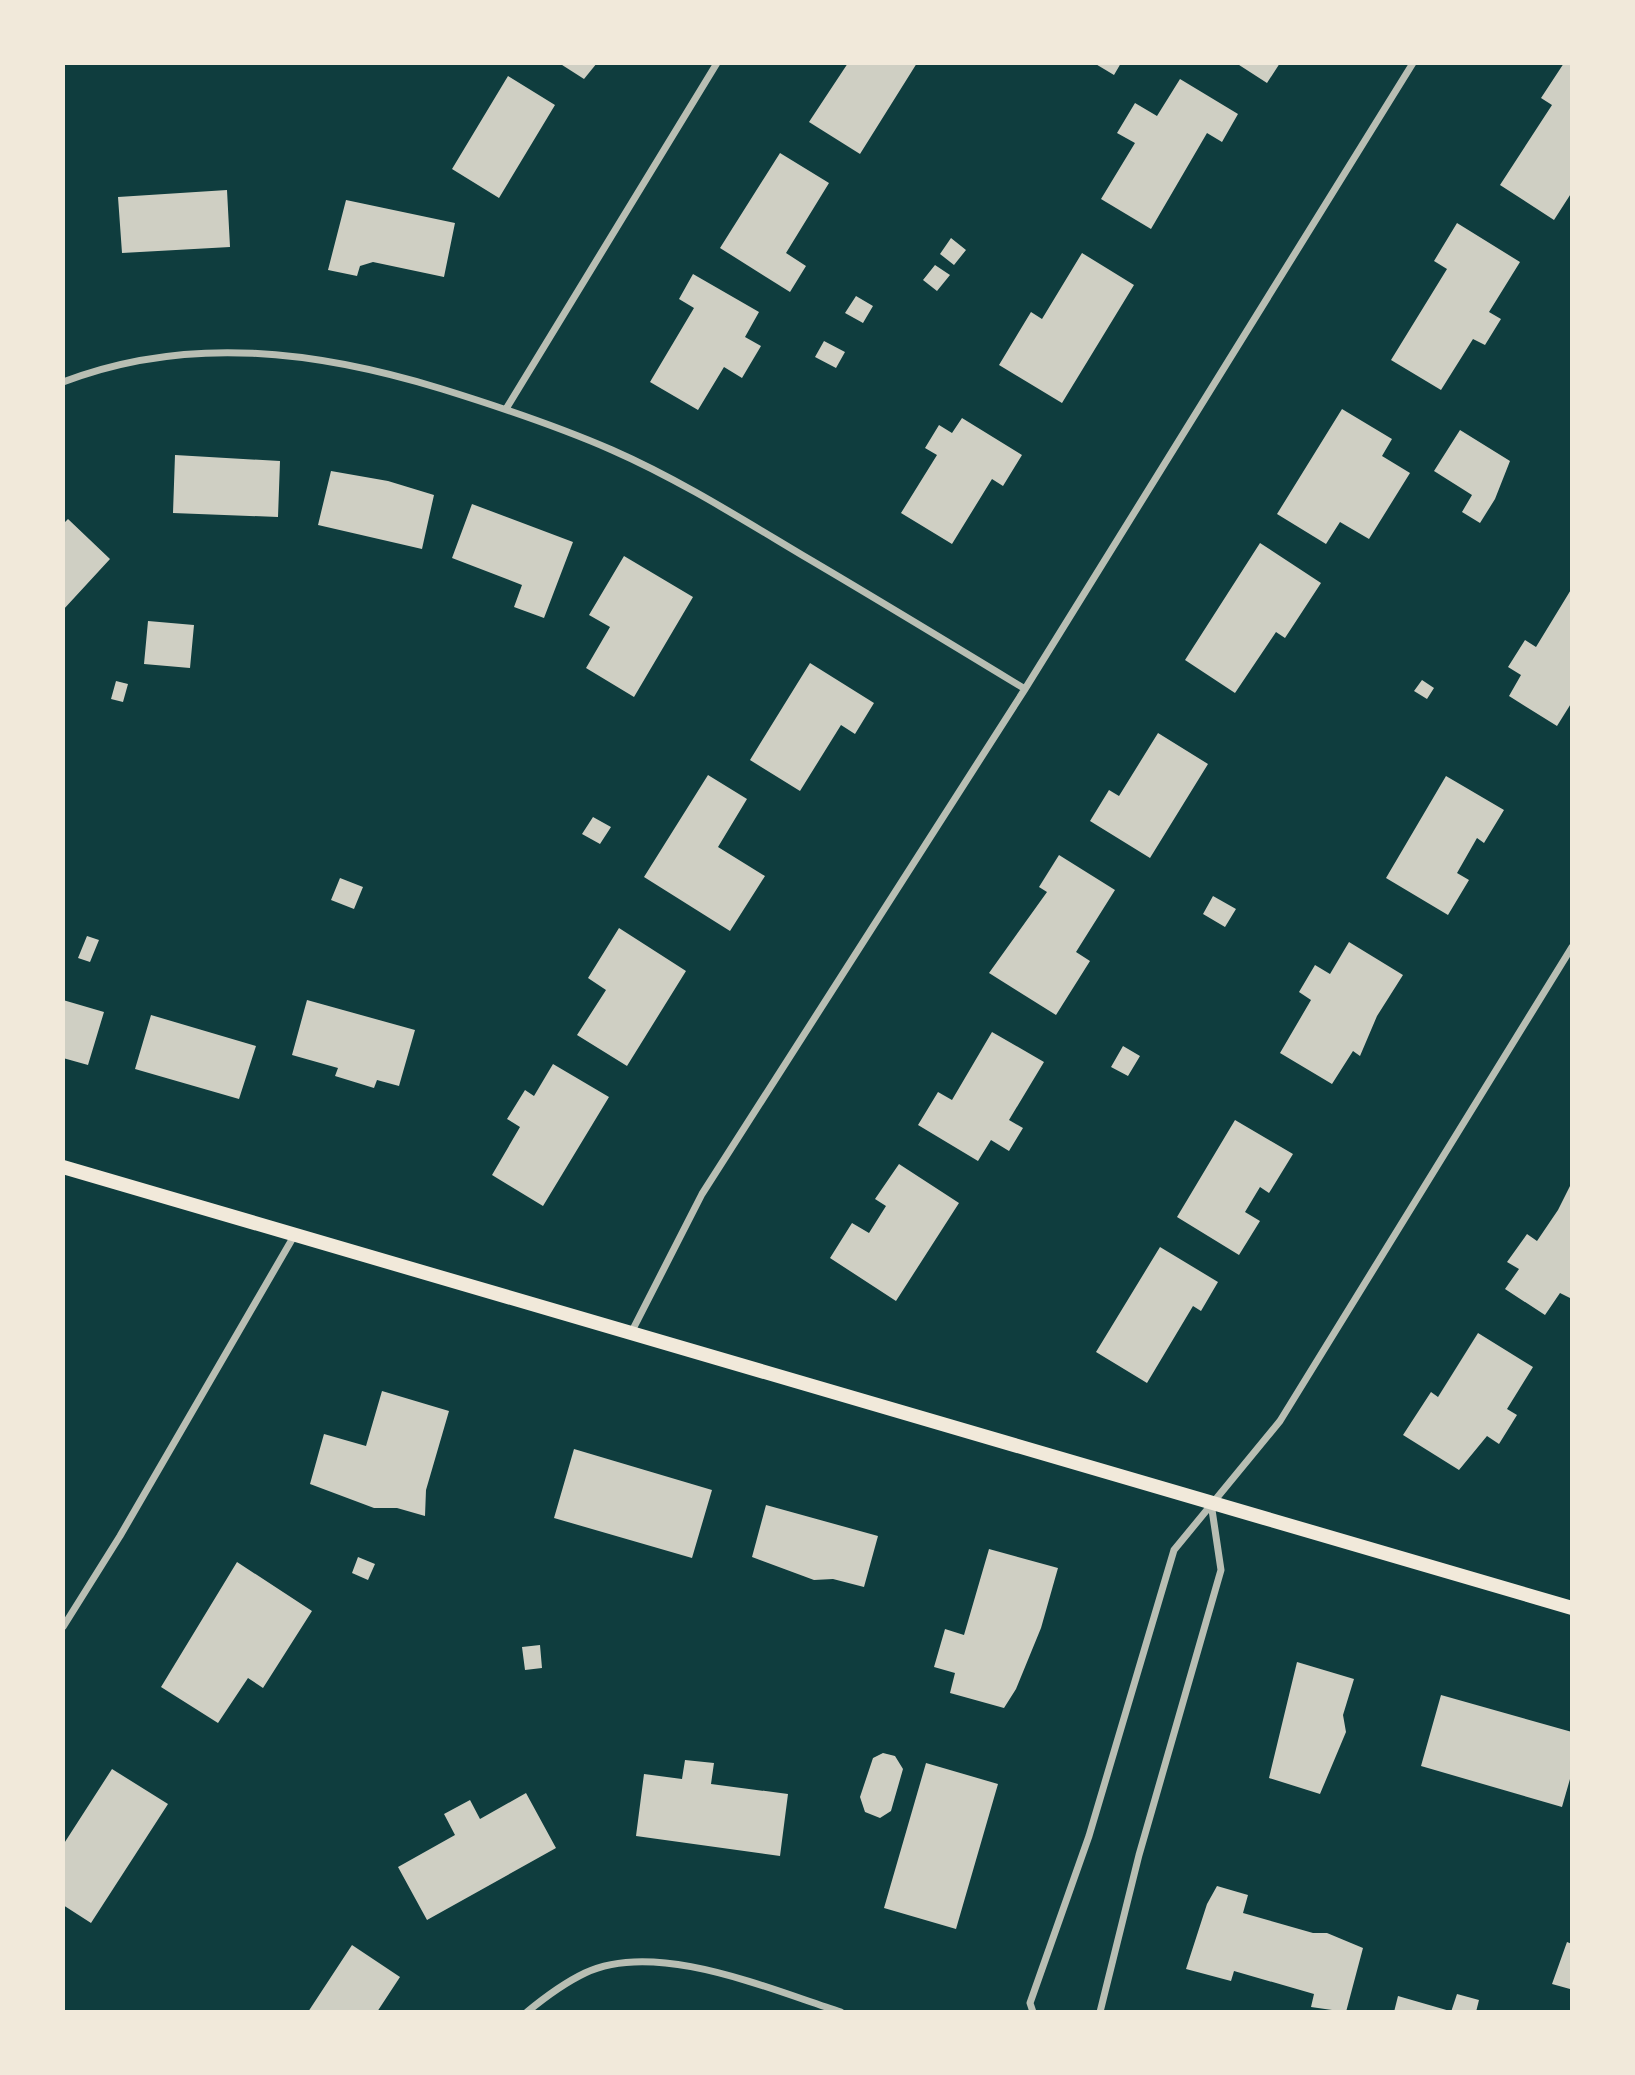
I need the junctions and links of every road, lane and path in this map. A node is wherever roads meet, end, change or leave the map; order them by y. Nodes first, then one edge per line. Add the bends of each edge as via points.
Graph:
1 (717, 63) edge
2 (1413, 63) edge
3 (63, 382) edge
4 (506, 409) junction
5 (1025, 689) junction
6 (1572, 947) edge
7 (63, 1167) edge
8 (294, 1236) junction
9 (631, 1333) junction
10 (1210, 1502) junction
11 (1572, 1608) edge
12 (63, 1627) edge
13 (527, 2012) edge
14 (841, 2012) edge
15 (1033, 2012) edge
16 (1100, 2012) edge

1 - 4 street
2 - 5 street
3 - 4 street via 150,359 225,352 284,354 372,368
4 - 5 street via 613,451 709,499
5 - 9 street via 702,1194
6 - 10 street via 1280,1421
7 - 8 main road
8 - 9 main road
8 - 12 street
9 - 10 main road
10 - 11 main road
10 - 15 street via 1174,1550 1089,1836 1030,2003
10 - 16 street via 1221,1570 1139,1855
13 - 14 street via 587,1972 634,1962 715,1972

